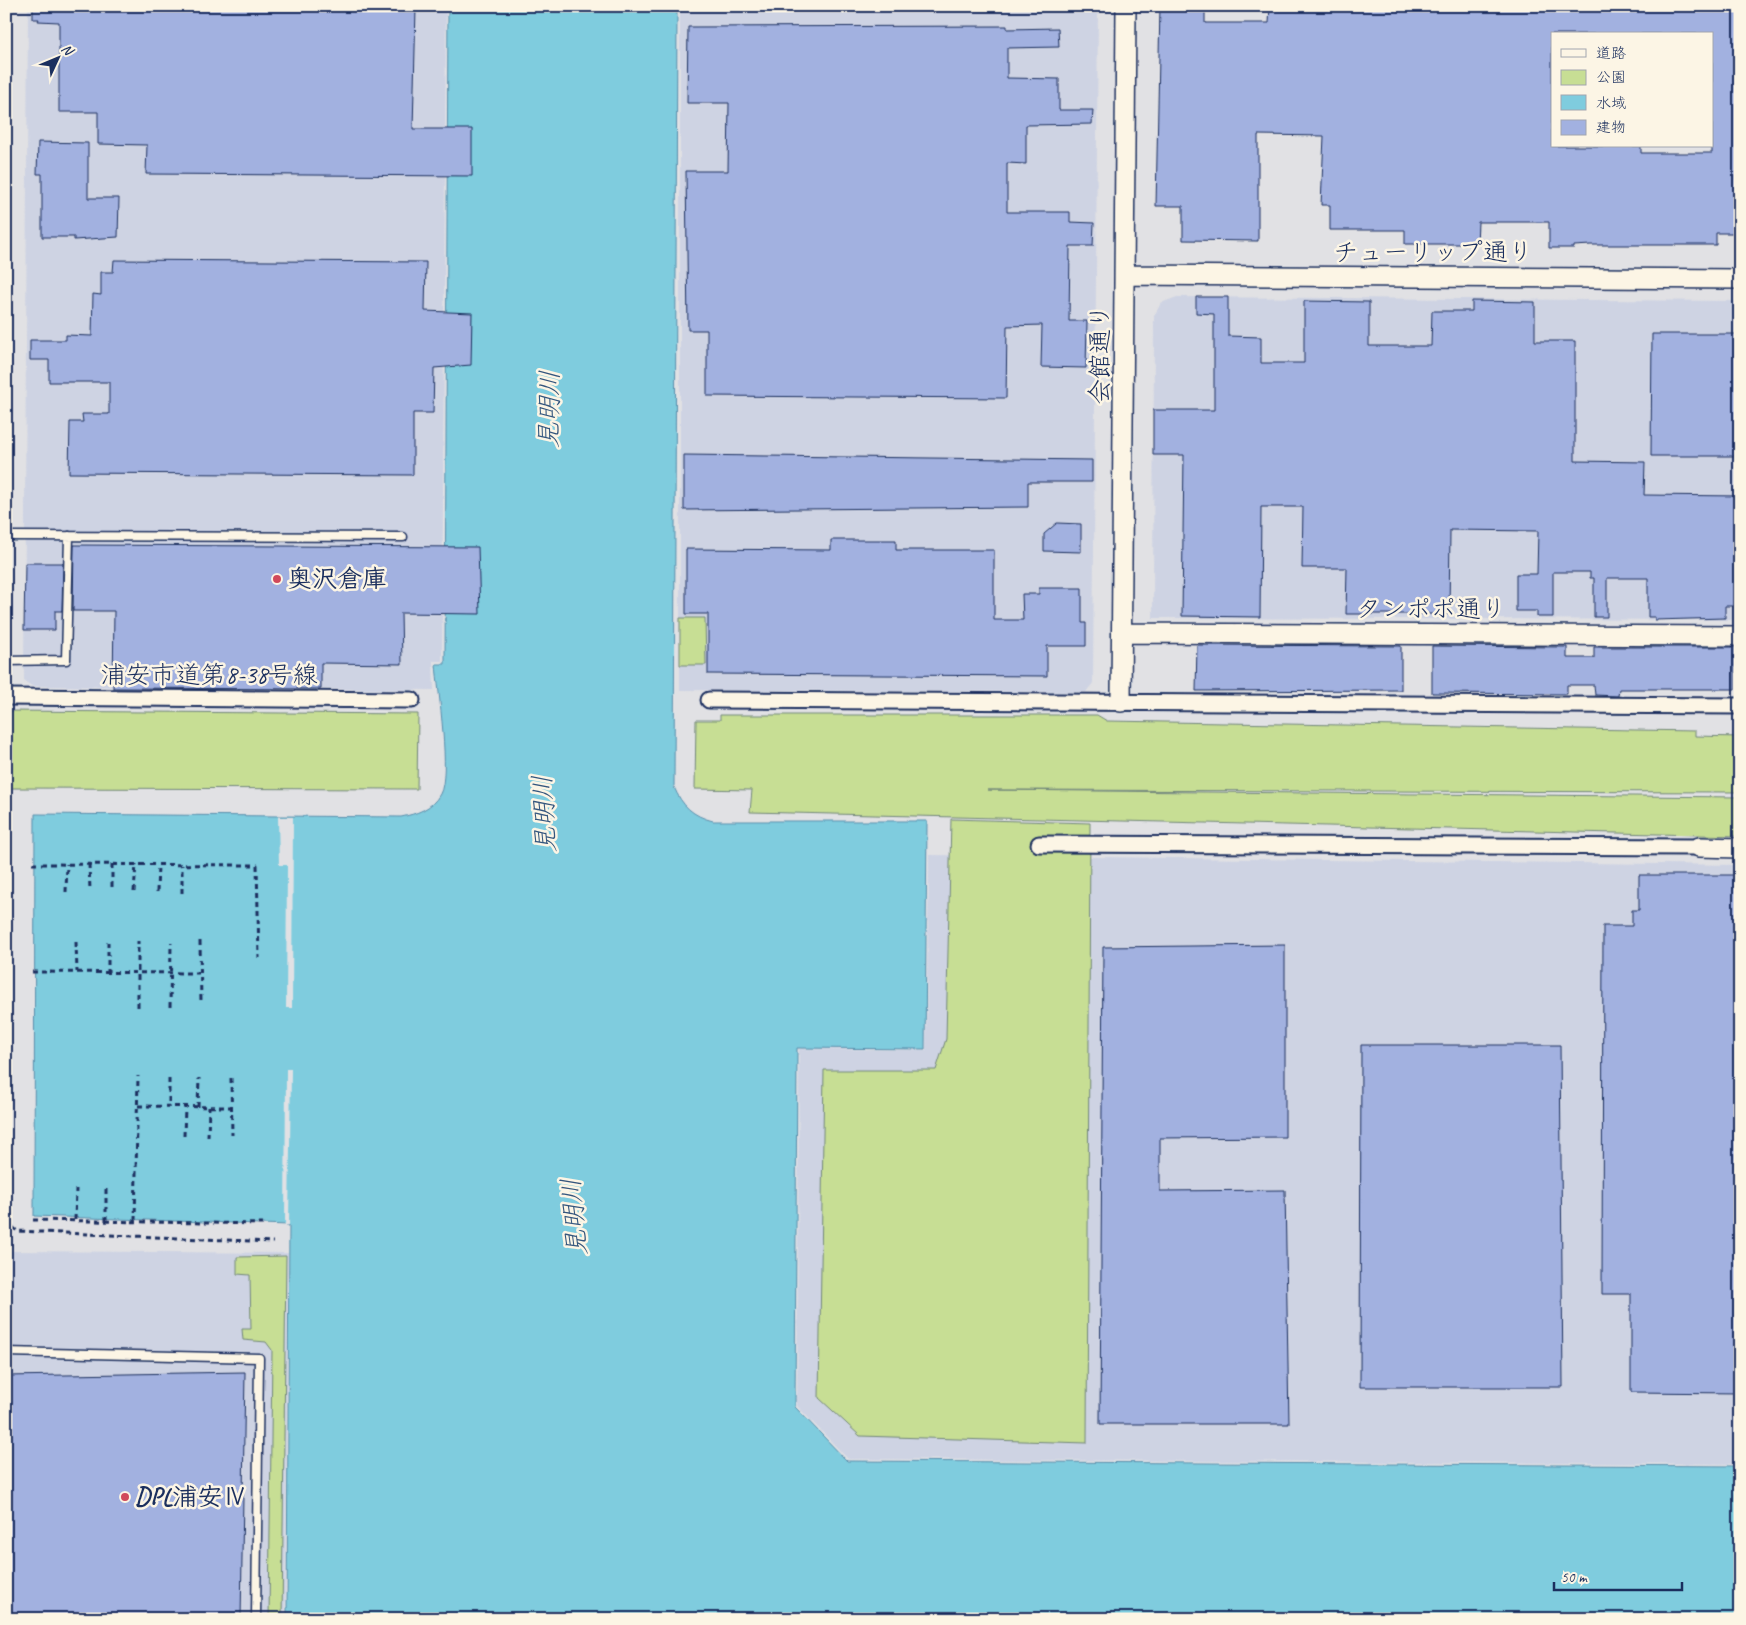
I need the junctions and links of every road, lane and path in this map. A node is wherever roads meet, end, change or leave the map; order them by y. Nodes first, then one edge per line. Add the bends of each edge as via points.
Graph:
1 (1126, 6) edge
2 (1125, 276) junction
3 (1740, 279) edge
4 (6, 536) edge
5 (69, 536) junction
6 (402, 537) dead end
7 (1123, 633) junction
8 (1740, 636) edge
9 (6, 661) edge
10 (6, 697) edge
11 (412, 700) dead end
12 (709, 700) dead end
13 (1121, 702) junction
14 (1740, 706) edge
15 (1039, 844) dead end
16 (1700, 847) joint
17 (1740, 848) edge
18 (32, 864) dead end
19 (67, 864) junction
20 (89, 864) junction
21 (112, 864) junction
22 (136, 864) junction
23 (158, 865) junction
24 (182, 865) junction
25 (90, 891) dead end
26 (112, 891) dead end
27 (66, 892) dead end
28 (134, 892) dead end
29 (158, 892) dead end
30 (182, 893) dead end
31 (200, 940) dead end
32 (138, 941) dead end
33 (76, 942) dead end
34 (108, 942) dead end
35 (171, 943) dead end
36 (259, 958) dead end
37 (32, 972) dead end
38 (76, 972) junction
39 (108, 972) junction
40 (138, 972) junction
41 (171, 972) junction
42 (200, 973) junction
43 (201, 1003) dead end
44 (138, 1007) dead end
45 (170, 1007) dead end
46 (138, 1076) dead end
47 (199, 1078) dead end
48 (231, 1078) dead end
49 (169, 1079) dead end
50 (138, 1106) junction
51 (169, 1107) junction
52 (185, 1107) junction
53 (198, 1107) junction
54 (209, 1107) junction
55 (230, 1107) junction
56 (232, 1135) dead end
57 (184, 1136) dead end
58 (208, 1137) dead end
59 (76, 1189) dead end
60 (106, 1190) dead end
61 (33, 1220) dead end
62 (75, 1220) junction
63 (6, 1221) edge
64 (106, 1221) junction
65 (135, 1221) junction
66 (264, 1224) dead end
67 (274, 1242) dead end
68 (6, 1352) edge
69 (256, 1619) edge

1 - 2 street, 会館通り
2 - 3 street, チューリップ通り
2 - 7 street, 会館通り
4 - 5 lane
5 - 6 lane
5 - 9 lane via 66,660
7 - 8 street, タンポポ通り
7 - 13 street, 会館通り
10 - 11 street, 浦安市道第8-38号線
12 - 13 street
13 - 14 street
15 - 16 street
16 - 17 street
18 - 19 path
19 - 20 path
19 - 27 path
20 - 21 path
20 - 25 path
21 - 22 path
21 - 26 path
22 - 23 path
22 - 28 path
23 - 24 path
23 - 29 path
24 - 30 path
24 - 36 path via 257,865
31 - 42 path
32 - 40 path
33 - 38 path
34 - 39 path
35 - 41 path
37 - 38 path
38 - 39 path
39 - 40 path
40 - 41 path
40 - 44 path
41 - 42 path
41 - 45 path
42 - 43 path
46 - 50 path
47 - 53 path
48 - 55 path
49 - 51 path
50 - 51 path
50 - 65 path
51 - 52 path
52 - 53 path
52 - 57 path
53 - 54 path
54 - 55 path
54 - 58 path
55 - 56 path
59 - 62 path
60 - 64 path
61 - 62 path
62 - 64 path
63 - 67 path via 17,1231
64 - 65 path
65 - 66 path
68 - 69 lane via 259,1358

